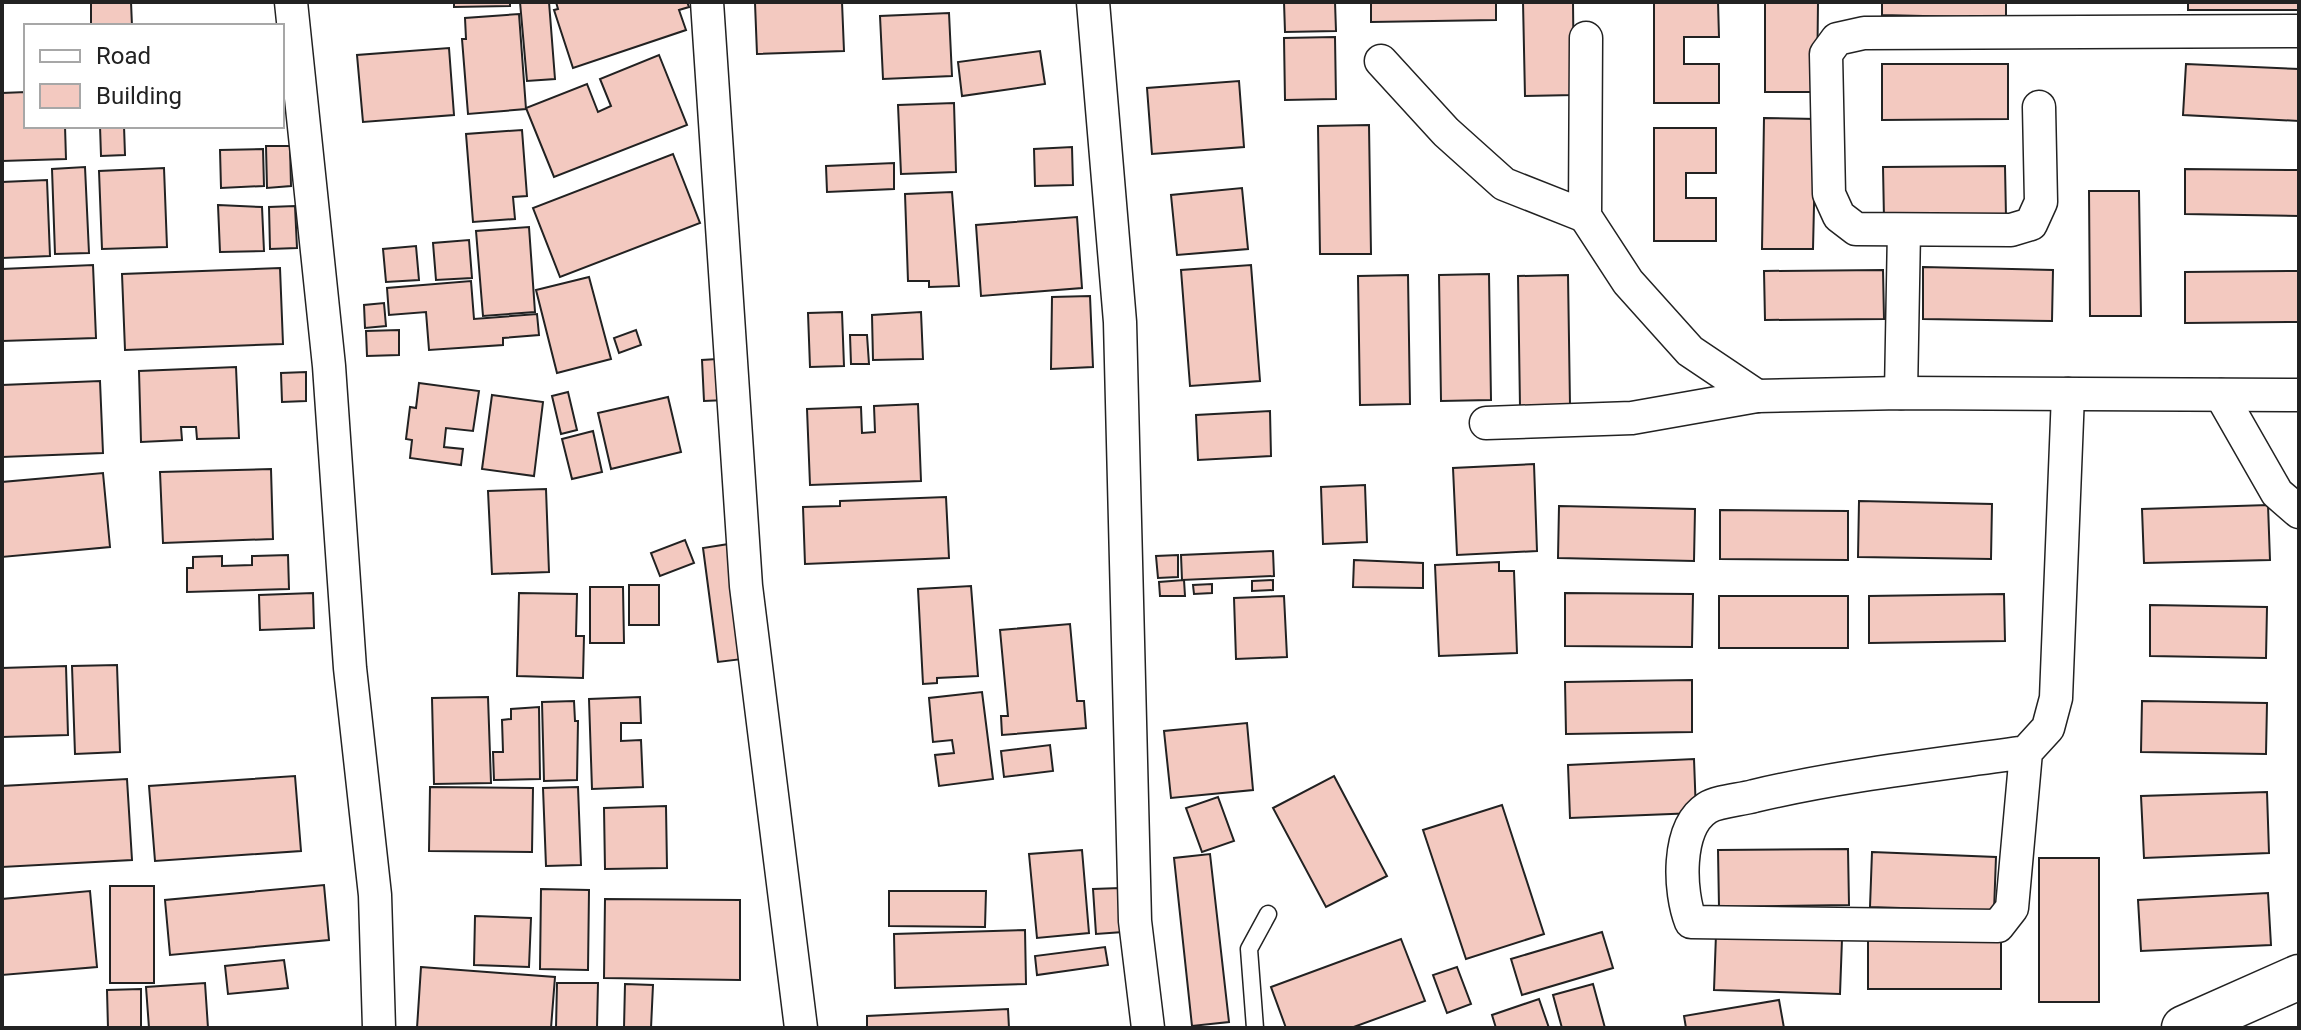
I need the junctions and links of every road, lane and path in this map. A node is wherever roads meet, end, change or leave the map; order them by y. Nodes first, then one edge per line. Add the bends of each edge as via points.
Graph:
1 (291, 2) edge
2 (707, 2) edge
3 (1093, 2) edge
4 (2299, 31) edge
5 (1586, 38) dead end
6 (1381, 61) dead end
7 (2039, 107) dead end
8 (1585, 216) junction
9 (1904, 230) junction
10 (1901, 393) junction
11 (2068, 394) junction
12 (2221, 395) junction
13 (2299, 395) edge
14 (1757, 396) junction
15 (1486, 423) dead end
16 (2299, 512) edge
17 (2026, 752) junction
18 (1268, 914) dead end
19 (2299, 977) edge
20 (379, 1028) edge
21 (801, 1028) edge
22 (1148, 1028) edge
23 (1255, 1028) edge
24 (2184, 1028) edge

1 - 20 street via 375,895
2 - 21 street via 746,586
3 - 22 street via 1120,322 1135,921
4 - 9 street via 1864,33 1837,39 1826,54 1829,194 1839,216 1856,229
5 - 8 street
6 - 8 street via 1446,132 1504,184
7 - 9 street via 2041,202 2031,224 2011,230
8 - 14 street via 1628,282 1690,351
9 - 10 street
10 - 11 street
10 - 14 street
11 - 12 street
11 - 17 street via 2056,698 2048,728
12 - 13 street
12 - 16 street via 2277,493
14 - 15 street via 1632,418
17 - 17 street via 1798,786 1708,808 1693,823 1681,863 1684,906 1691,922 1998,926 2012,908
18 - 23 lane via 1249,949
19 - 24 main road

